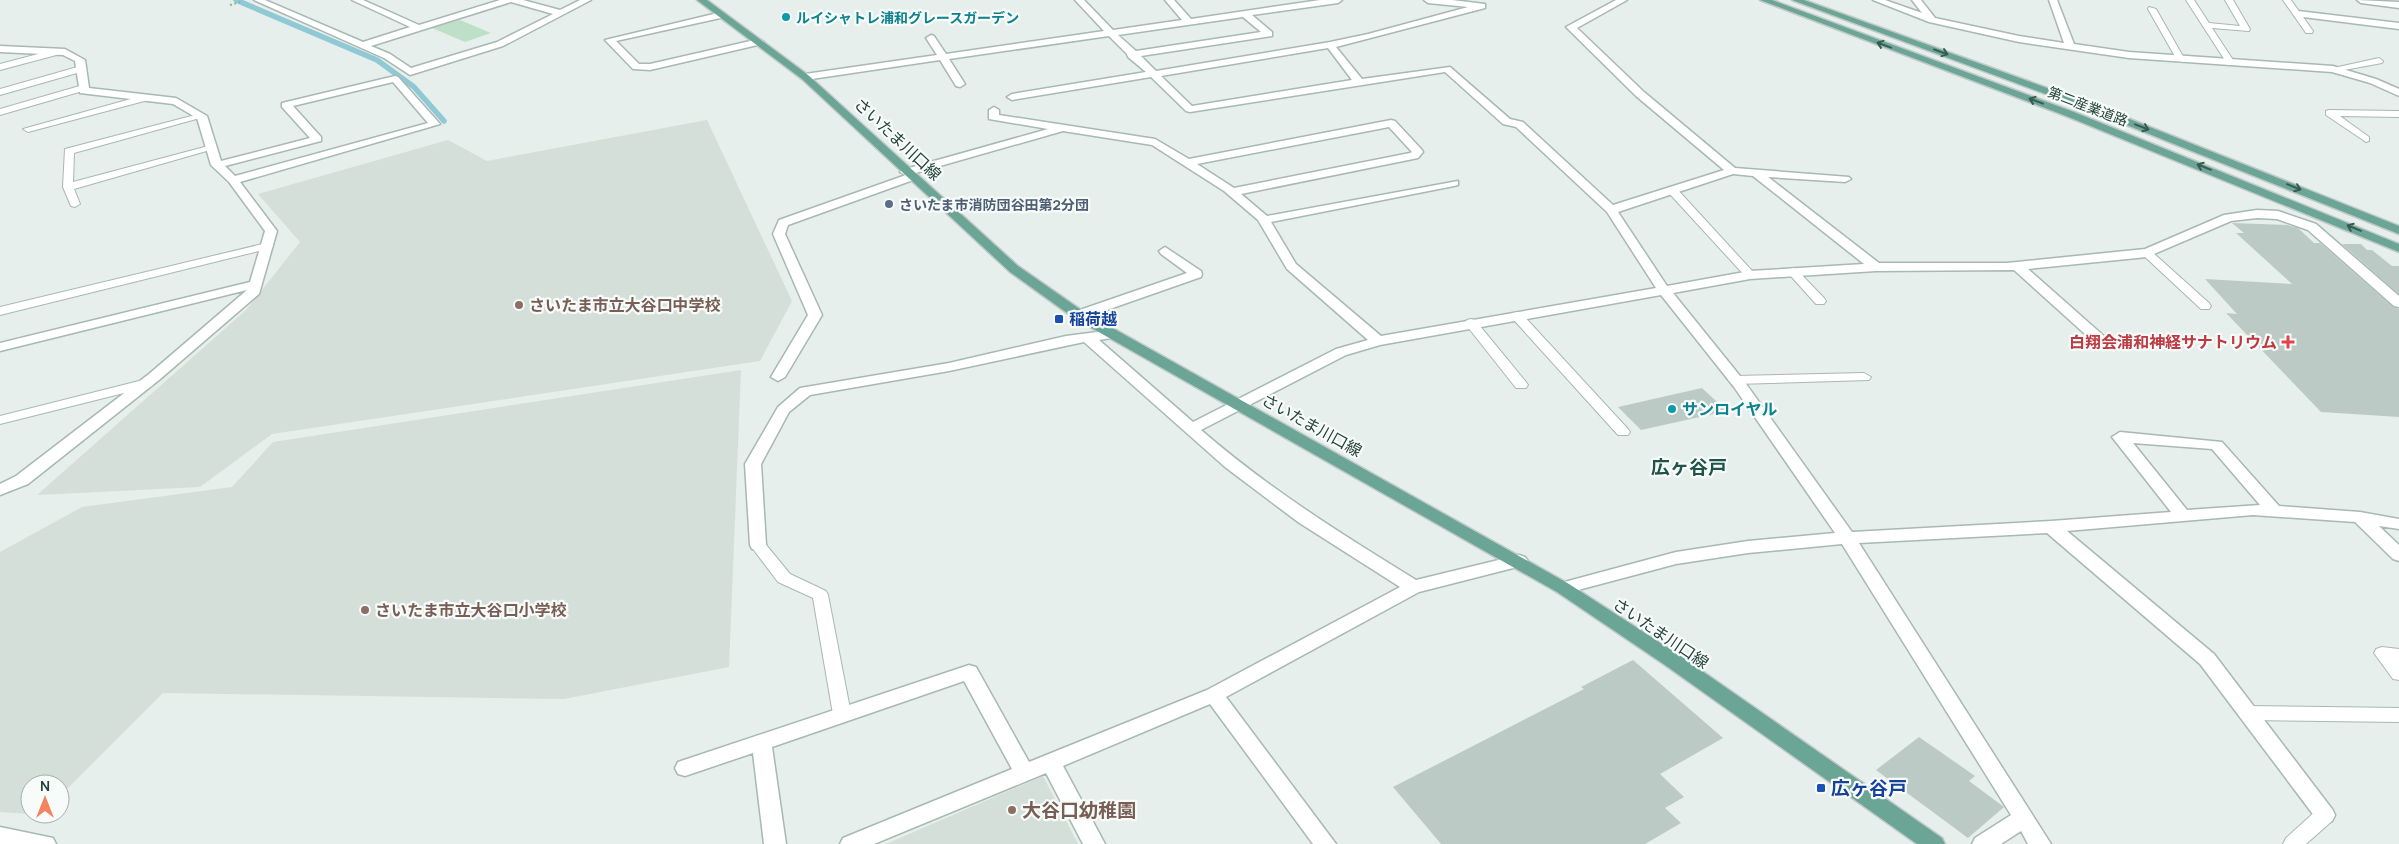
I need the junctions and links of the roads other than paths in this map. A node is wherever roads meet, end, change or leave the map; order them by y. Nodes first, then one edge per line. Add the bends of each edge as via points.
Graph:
1 (258, 0) edge
2 (356, 0) edge
3 (511, 0) edge
4 (587, 0) edge
5 (701, 0) edge
6 (1079, 0) edge
7 (1169, 0) edge
8 (1338, 0) edge
9 (1428, 0) edge
10 (1622, 0) edge
11 (1764, 0) edge
12 (1796, 0) edge
13 (1877, 0) edge
14 (1916, 0) edge
15 (2053, 0) edge
16 (2190, 0) edge
17 (2229, 0) edge
18 (2287, 0) edge
19 (2351, 0) edge
20 (2361, 0) edge
21 (2399, 4) edge
22 (2152, 9) dead end
23 (560, 14) junction
24 (1245, 14) junction
25 (2298, 14) junction
26 (722, 15) junction
27 (1932, 20) junction
28 (2371, 21) junction
29 (1189, 22) junction
30 (2206, 25) junction
31 (2399, 26) edge
32 (419, 28) junction
33 (2309, 30) dead end
34 (1111, 33) junction
35 (931, 38) dead end
36 (759, 42) junction
37 (362, 45) junction
38 (1330, 45) junction
39 (2071, 48) junction
40 (0, 49) edge
41 (14, 49) junction
42 (57, 52) junction
43 (0, 53) edge
44 (1131, 55) junction
45 (945, 58) junction
46 (2181, 60) junction
47 (2379, 61) dead end
48 (2231, 63) junction
49 (0, 67) edge
50 (81, 69) junction
51 (2333, 69) junction
52 (1150, 74) junction
53 (805, 77) junction
54 (1359, 82) junction
55 (960, 84) dead end
56 (83, 88) junction
57 (0, 92) edge
58 (2399, 93) edge
59 (1012, 97) dead end
60 (145, 98) junction
61 (994, 110) dead end
62 (0, 112) edge
63 (2399, 114) edge
64 (202, 116) junction
65 (1063, 128) junction
66 (28, 130) dead end
67 (2366, 139) dead end
68 (212, 148) junction
69 (1187, 163) junction
70 (217, 165) junction
71 (1732, 170) junction
72 (1755, 172) junction
73 (909, 175) junction
74 (1845, 179) dead end
75 (233, 180) junction
76 (1454, 183) dead end
77 (68, 187) junction
78 (1672, 190) junction
79 (1231, 192) junction
80 (75, 204) dead end
81 (1611, 210) junction
82 (1264, 220) junction
83 (2399, 230) edge
84 (267, 246) junction
85 (2399, 248) edge
86 (1165, 251) dead end
87 (2147, 253) junction
88 (2017, 266) junction
89 (1876, 267) junction
90 (1793, 272) junction
91 (1750, 275) junction
92 (256, 284) junction
93 (1663, 289) junction
94 (1820, 301) dead end
95 (2399, 304) edge
96 (2205, 306) dead end
97 (0, 311) edge
98 (1079, 315) junction
99 (1517, 316) junction
100 (1471, 323) junction
101 (1113, 334) junction
102 (1087, 337) junction
103 (2100, 340) dead end
104 (1378, 341) junction
105 (0, 347) edge
106 (778, 377) dead end
107 (1864, 377) dead end
108 (1735, 380) junction
109 (147, 383) junction
110 (1521, 385) dead end
111 (1240, 404) junction
112 (0, 420) edge
113 (1191, 430) junction
114 (1623, 432) dead end
115 (0, 490) edge
116 (2274, 511) junction
117 (2183, 516) junction
118 (2360, 517) junction
119 (2399, 524) edge
120 (2051, 527) junction
121 (1847, 538) junction
122 (758, 545) joint
123 (2399, 555) edge
124 (1519, 562) junction
125 (1414, 587) junction
126 (1563, 588) junction
127 (2399, 654) edge
128 (2399, 674) edge
129 (1214, 695) junction
130 (2247, 713) junction
131 (842, 714) junction
132 (2399, 715) edge
133 (761, 742) junction
134 (1050, 762) junction
135 (685, 768) dead end
136 (1024, 772) junction
137 (2324, 816) joint
138 (2024, 818) junction
139 (3, 839) edge
140 (45, 844) edge
141 (775, 844) edge
142 (851, 844) edge
143 (1094, 844) edge
144 (1325, 844) edge
145 (1934, 844) edge
146 (1983, 844) edge
147 (2040, 844) edge
148 (2293, 844) edge

1 - 37 street
2 - 32 street
3 - 23 street
3 - 32 street
4 - 23 street
5 - 26 main road, さいたま川口線
6 - 34 street
7 - 29 street
8 - 24 street
9 - 38 street via 1482,6
10 - 71 street via 1571,27 1640,94
85 -> 11 main road, 第二産業道路 via 2070,114
12 -> 83 main road, 第二産業道路 via 2189,145
13 - 27 street
14 - 27 street
15 - 39 street
16 - 30 lane
17 - 30 lane via 2246,29
18 - 25 lane
19 - 28 street
20 - 21 street
22 - 46 lane
23 - 37 street via 500,44 410,72 388,56
24 - 29 street
24 - 44 street via 1269,34
25 - 28 street
25 - 33 lane
26 - 36 main road, さいたま川口線
26 - 36 street via 610,40 636,66 650,67
27 - 39 street
28 - 31 street
29 - 34 street
30 - 48 lane
32 - 37 street
34 - 44 street
34 - 45 street
35 - 45 street
36 - 53 main road, さいたま川口線
38 - 52 street
38 - 54 street
39 - 46 street
40 - 41 street
41 - 42 street
41 - 43 lane
42 - 49 lane
42 - 50 street via 80,60
44 - 52 street
45 - 53 street
45 - 55 street
46 - 48 street
47 - 51 lane
48 - 51 street
50 - 56 street
50 - 57 lane
51 - 58 street
52 - 54 street via 1190,109
52 - 59 street
53 - 73 main road, さいたま川口線
54 - 81 street via 1447,69 1507,122 1520,124
56 - 60 street via 84,91
56 - 62 lane
60 - 64 street via 176,101
60 - 66 lane
61 - 65 street via 993,117
63 - 67 lane via 2329,112
64 - 68 street
64 - 77 lane via 69,151
65 - 69 street via 1155,142
65 - 73 street
68 - 70 street
68 - 77 lane
69 - 79 street
69 - 79 street via 1391,123 1418,152 1414,156
70 - 75 street
70 - 75 street via 317,139 286,105 396,79 436,124
71 - 72 street
71 - 78 street
72 - 74 street
72 - 89 street
73 - 98 main road, さいたま川口線 via 1014,269
73 - 106 street via 783,223 779,234 815,315
75 - 84 street via 271,231
76 - 82 street
77 - 80 lane
78 - 81 street
78 - 91 lane
79 - 82 street
81 - 93 street
82 - 104 street via 1291,266
84 - 92 street
84 - 97 lane
86 - 98 street via 1196,274
87 - 88 street
87 - 95 street via 2228,218 2278,215 2312,227
87 - 96 lane
88 - 89 street
88 - 103 street
89 - 90 street
90 - 91 street
90 - 94 lane
91 - 93 street
92 - 105 street
92 - 109 street via 254,291
93 - 99 street
93 - 108 street
98 - 101 main road, さいたま川口線
99 - 100 street
99 - 114 lane
100 - 104 street
100 - 110 lane
101 - 102 street
101 - 111 main road, さいたま川口線
102 - 113 street
102 - 122 street via 949,367 805,391 783,410 753,464
104 - 111 street via 1341,352
107 - 108 lane
108 - 121 street
109 - 112 lane
109 - 115 street via 22,480
111 - 113 street
111 - 124 main road, さいたま川口線
113 - 125 street via 1304,518
116 - 117 street
116 - 117 street via 2217,445 2120,437
116 - 118 street
117 - 120 street
118 - 119 street
118 - 123 street
120 - 121 street
120 - 130 street via 2206,659
121 - 126 street via 1748,547 1676,558
121 - 138 street
122 - 131 lane via 784,578 820,595
124 - 125 street
124 - 126 main road, さいたま川口線
125 - 129 street
126 - 145 main road, さいたま川口線 via 1672,660
127 - 128 lane via 2382,653
129 - 134 street
129 - 144 street
130 - 132 lane
130 - 137 street
131 - 133 street
131 - 136 street via 969,672
133 - 135 street
133 - 141 street
134 - 136 street
134 - 143 street
136 - 142 street
137 - 148 lane
138 - 146 street
138 - 147 street
139 - 140 street

